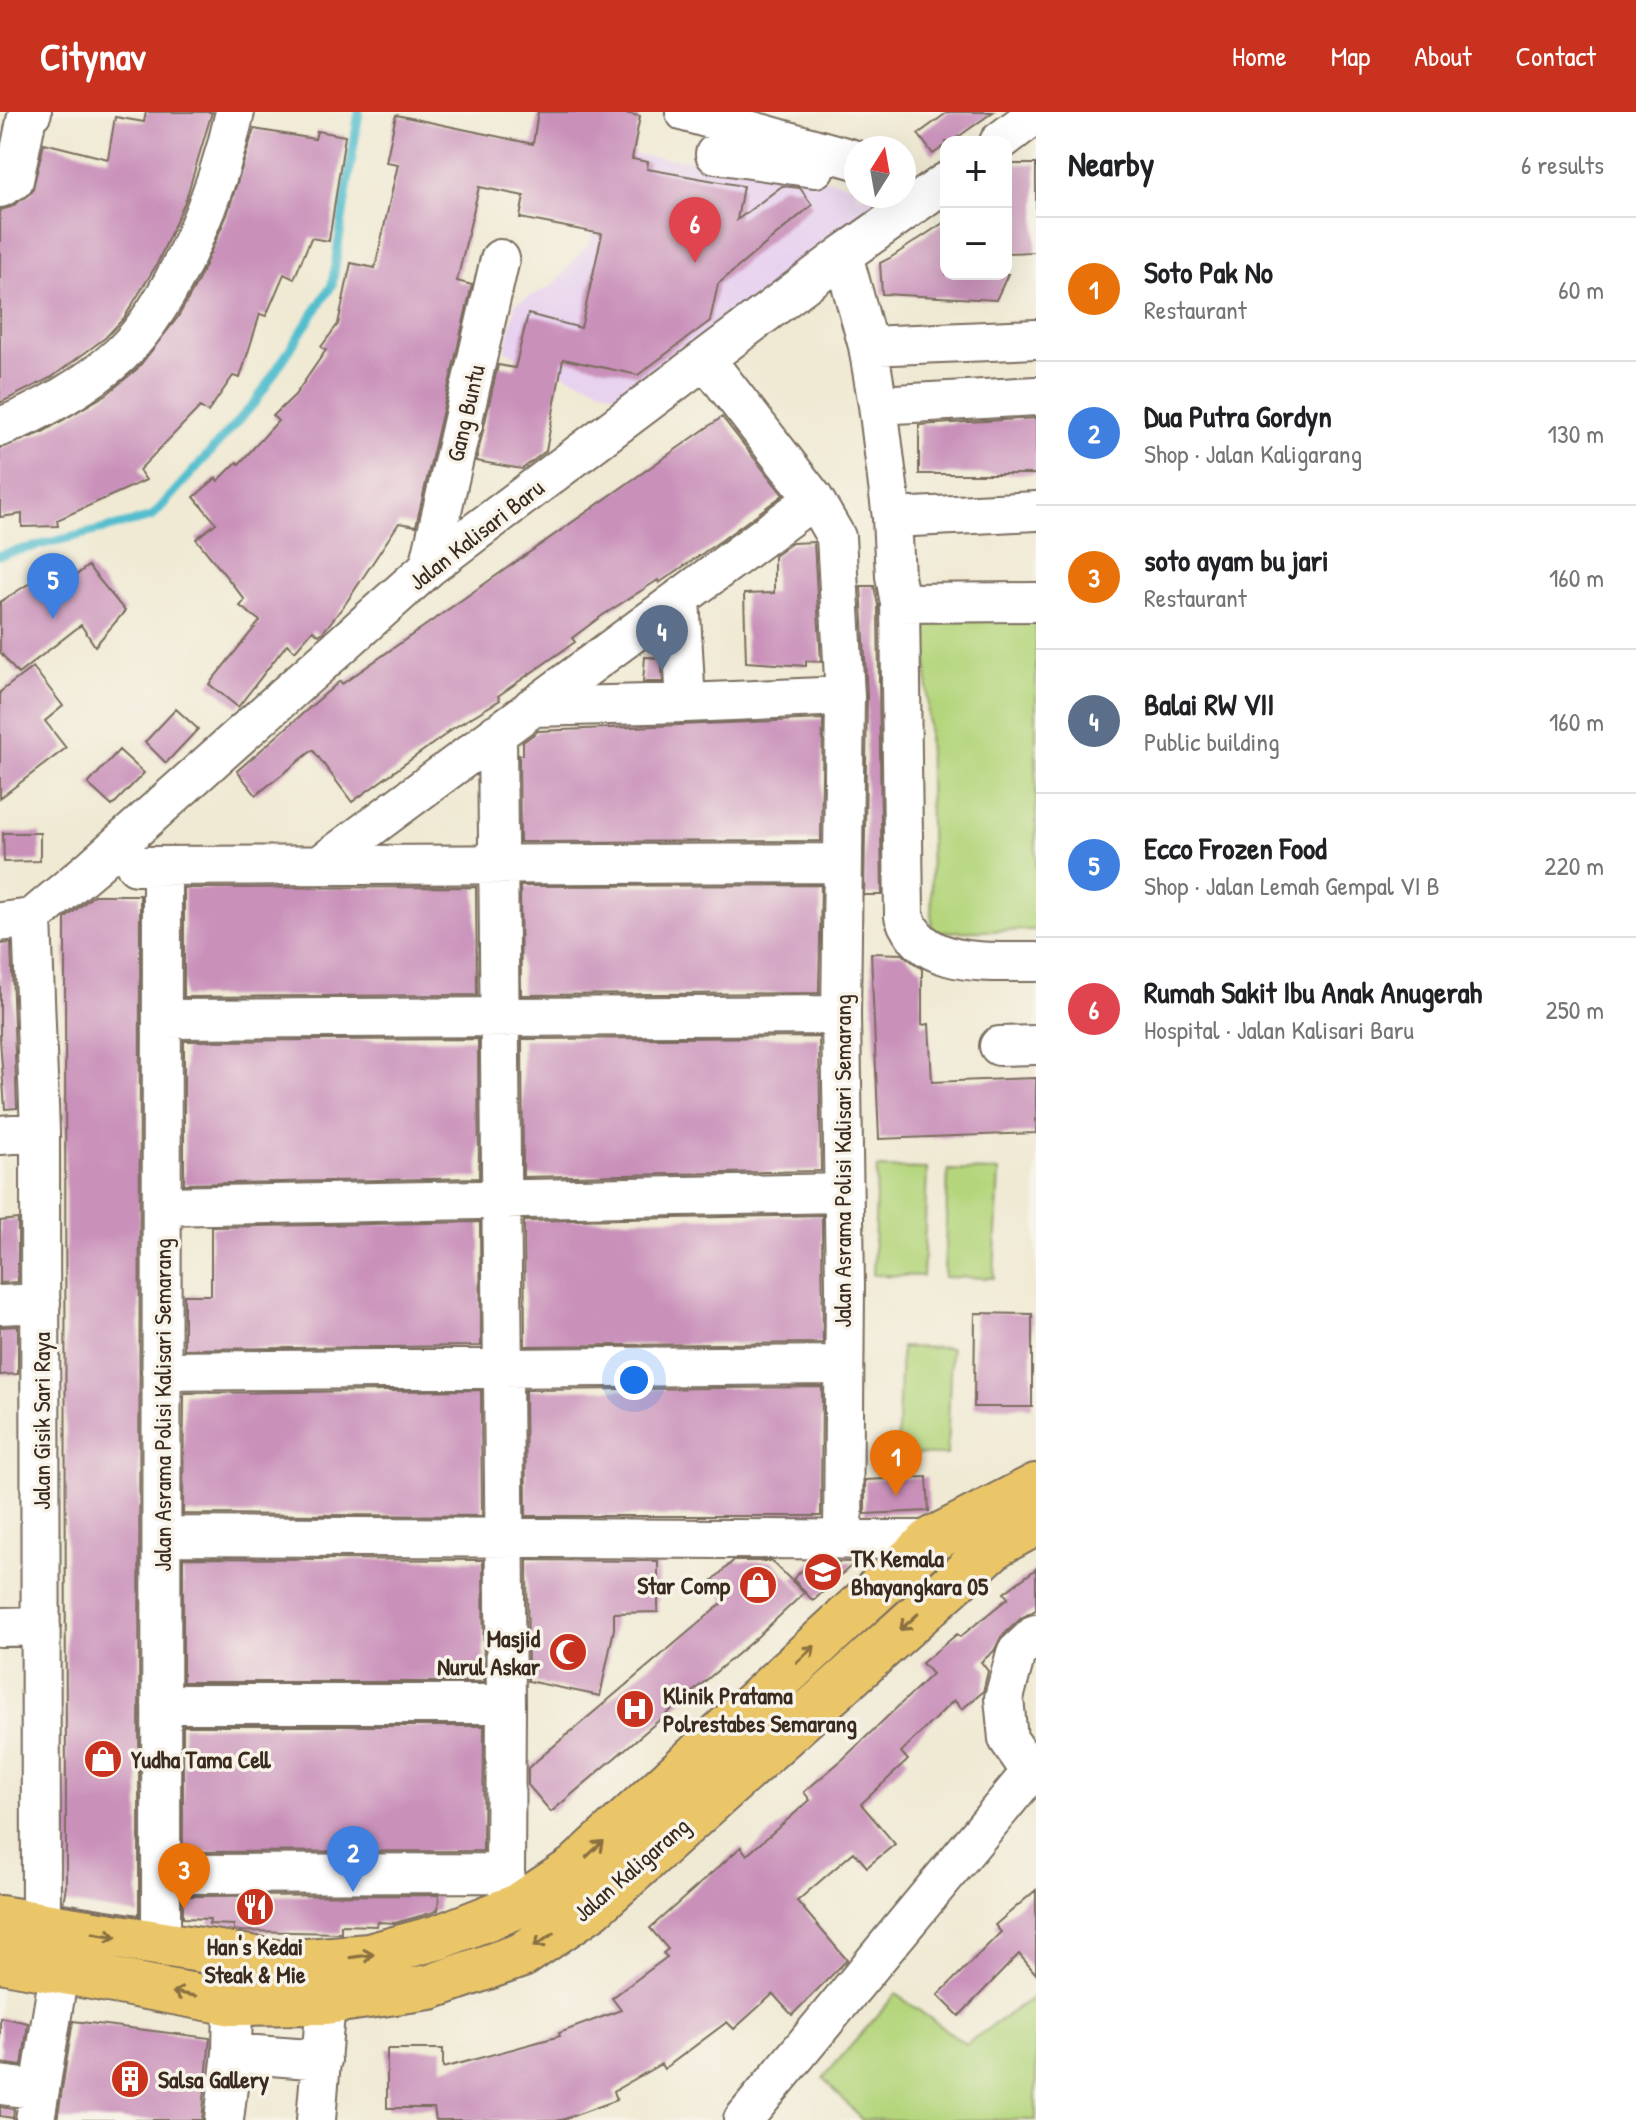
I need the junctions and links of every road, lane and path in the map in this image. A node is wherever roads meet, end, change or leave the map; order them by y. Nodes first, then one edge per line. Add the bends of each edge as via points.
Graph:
1 (32, 112) edge
2 (235, 112) edge
3 (685, 112) edge
4 (1036, 114) edge
5 (1007, 136) edge
6 (715, 154) dead end
7 (844, 157) edge
8 (844, 172) edge
9 (924, 185) edge
10 (0, 188) edge
11 (843, 255) junction
12 (500, 259) dead end
13 (1036, 339) edge
14 (868, 346) junction
15 (706, 360) junction
16 (1036, 396) edge
17 (878, 405) junction
18 (0, 427) edge
19 (814, 499) junction
20 (1036, 511) edge
21 (892, 518) junction
22 (429, 567) junction
23 (680, 598) junction
24 (1036, 602) edge
25 (900, 603) junction
26 (845, 696) junction
27 (686, 703) junction
28 (532, 707) junction
29 (497, 733) junction
30 (843, 863) junction
31 (320, 865) junction
32 (498, 865) junction
33 (94, 866) junction
34 (162, 866) junction
35 (16, 920) edge
36 (1036, 962) edge
37 (841, 1015) junction
38 (500, 1017) junction
39 (162, 1019) junction
40 (1036, 1045) edge
41 (999, 1046) dead end
42 (40, 1132) junction
43 (0, 1135) edge
44 (842, 1193) junction
45 (501, 1199) junction
46 (162, 1206) junction
47 (41, 1303) junction
48 (0, 1305) edge
49 (842, 1365) junction
50 (503, 1368) junction
51 (161, 1371) junction
52 (1036, 1486) edge
53 (1036, 1523) edge
54 (162, 1536) junction
55 (504, 1538) junction
56 (843, 1539) junction
57 (931, 1540) junction
58 (41, 1626) junction
59 (0, 1627) edge
60 (1036, 1634) edge
61 (161, 1704) junction
62 (506, 1704) junction
63 (709, 1743) junction
64 (1034, 1774) edge
65 (737, 1775) junction
66 (161, 1874) junction
67 (512, 1889) junction
68 (21, 1921) edge
69 (161, 1944) junction
70 (33, 1967) edge
71 (326, 2002) junction
72 (233, 2003) junction
73 (232, 2053) junction
74 (322, 2060) junction
75 (0, 2085) edge
76 (38, 2105) edge
77 (224, 2120) edge
78 (316, 2120) edge
79 (743, 2120) edge

1 - 10 street via 14,180
2 - 18 street via 199,227 138,335 92,376
3 - 7 street
4 - 5 street
6 - 8 street
9 - 11 street, Jalan Kalisari Baru
11 - 14 street
11 - 15 street, Jalan Kalisari Baru
12 - 22 street, Gang Buntu
13 - 14 street
14 - 17 street
15 - 19 street, Jalan Asrama Polisi Kalisari Semarang
15 - 22 street, Jalan Kalisari Baru
16 - 17 street
17 - 21 street
19 - 23 street
19 - 26 street, Jalan Asrama Polisi Kalisari Semarang via 836,537
20 - 21 street
21 - 25 street
22 - 33 street, Jalan Kalisari Baru
23 - 27 street
23 - 28 street
24 - 25 street
25 - 36 street via 904,916 910,932 944,957
26 - 27 street
26 - 30 street, Jalan Asrama Polisi Kalisari Semarang
27 - 28 street
28 - 29 street
29 - 31 street
29 - 32 street
30 - 32 street
30 - 37 street, Jalan Asrama Polisi Kalisari Semarang
31 - 32 street
31 - 34 street
32 - 38 street
33 - 34 street
33 - 35 street, Jalan Kalisari Baru
34 - 39 street, Jalan Asrama Polisi Kalisari Semarang
35 - 42 street, Jalan Gisik Sari Raya
37 - 38 street
37 - 44 street, Jalan Asrama Polisi Kalisari Semarang
38 - 39 street
38 - 45 street
39 - 46 street, Jalan Asrama Polisi Kalisari Semarang
40 - 41 street
42 - 43 street
42 - 47 street, Jalan Gisik Sari Raya
44 - 45 street
44 - 49 street, Jalan Asrama Polisi Kalisari Semarang
45 - 46 street
45 - 50 street
46 - 51 street, Jalan Asrama Polisi Kalisari Semarang
47 - 48 street
47 - 58 street, Jalan Gisik Sari Raya
49 - 50 street
49 - 56 street, Jalan Asrama Polisi Kalisari Semarang
50 - 51 street
50 - 55 street
51 - 54 street, Jalan Asrama Polisi Kalisari Semarang
52 - 57 highway, Jalan Kaligarang
53 -> 65 highway, Jalan Kaligarang via 996,1545
54 - 55 street
54 - 61 street, Jalan Asrama Polisi Kalisari Semarang
55 - 56 street
55 - 62 street
56 - 57 street
63 -> 57 highway, Jalan Kaligarang
58 - 59 street
58 - 68 street, Jalan Gisik Sari Raya
60 - 64 street via 1016,1653 1004,1698 1008,1739
61 - 62 street
61 - 66 street, Jalan Asrama Polisi Kalisari Semarang
62 - 67 street
63 - 65 highway
67 -> 63 highway, Jalan Kaligarang via 575,1868
64 - 79 street
65 -> 71 highway, Jalan Kaligarang via 593,1907 522,1955 430,1987
66 - 67 street
66 - 69 street, Jalan Asrama Polisi Kalisari Semarang
69 -> 67 highway, Jalan Kaligarang via 282,1963 369,1956 439,1937
68 -> 69 highway, Jalan Kaligarang
68 - 70 street
72 -> 70 highway, Jalan Kaligarang
70 - 76 street
71 - 72 highway, Jalan Kaligarang
71 - 74 street
72 - 73 street
73 - 74 street
73 - 77 street
74 - 78 street
75 - 76 street

